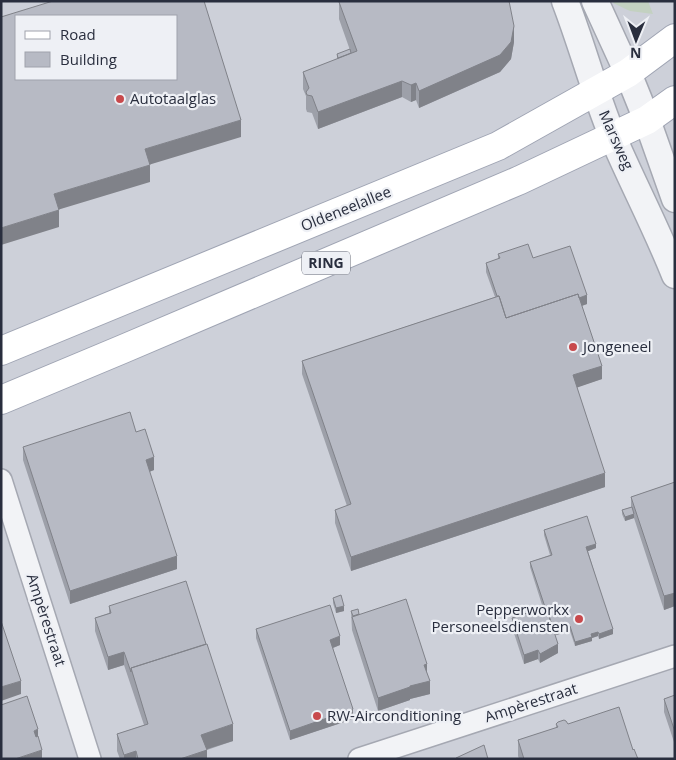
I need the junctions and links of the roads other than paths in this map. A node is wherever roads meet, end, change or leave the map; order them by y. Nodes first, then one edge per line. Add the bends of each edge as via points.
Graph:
1 (565, 1) edge
2 (595, 1) edge
3 (675, 38) edge
4 (628, 73) junction
5 (596, 93) junction
6 (675, 100) edge
7 (647, 120) junction
8 (613, 137) junction
9 (675, 199) edge
10 (675, 275) edge
11 (1, 352) edge
12 (1, 400) edge
13 (1, 480) edge
14 (675, 656) edge
15 (90, 759) edge
16 (359, 759) edge

1 - 5 street, Marsweg
2 - 4 street
3 - 4 main road, Oldeneelallee
4 - 5 main road, Oldeneelallee
4 - 7 street
5 - 8 street, Marsweg
5 - 11 main road, Oldeneelallee via 498,146
6 - 7 main road, RING
7 - 8 main road, RING
7 - 9 street
8 - 10 street, Marsweg
8 - 12 main road, RING via 511,184
13 - 15 street, Ampèrestraat
14 - 16 street, Ampèrestraat

